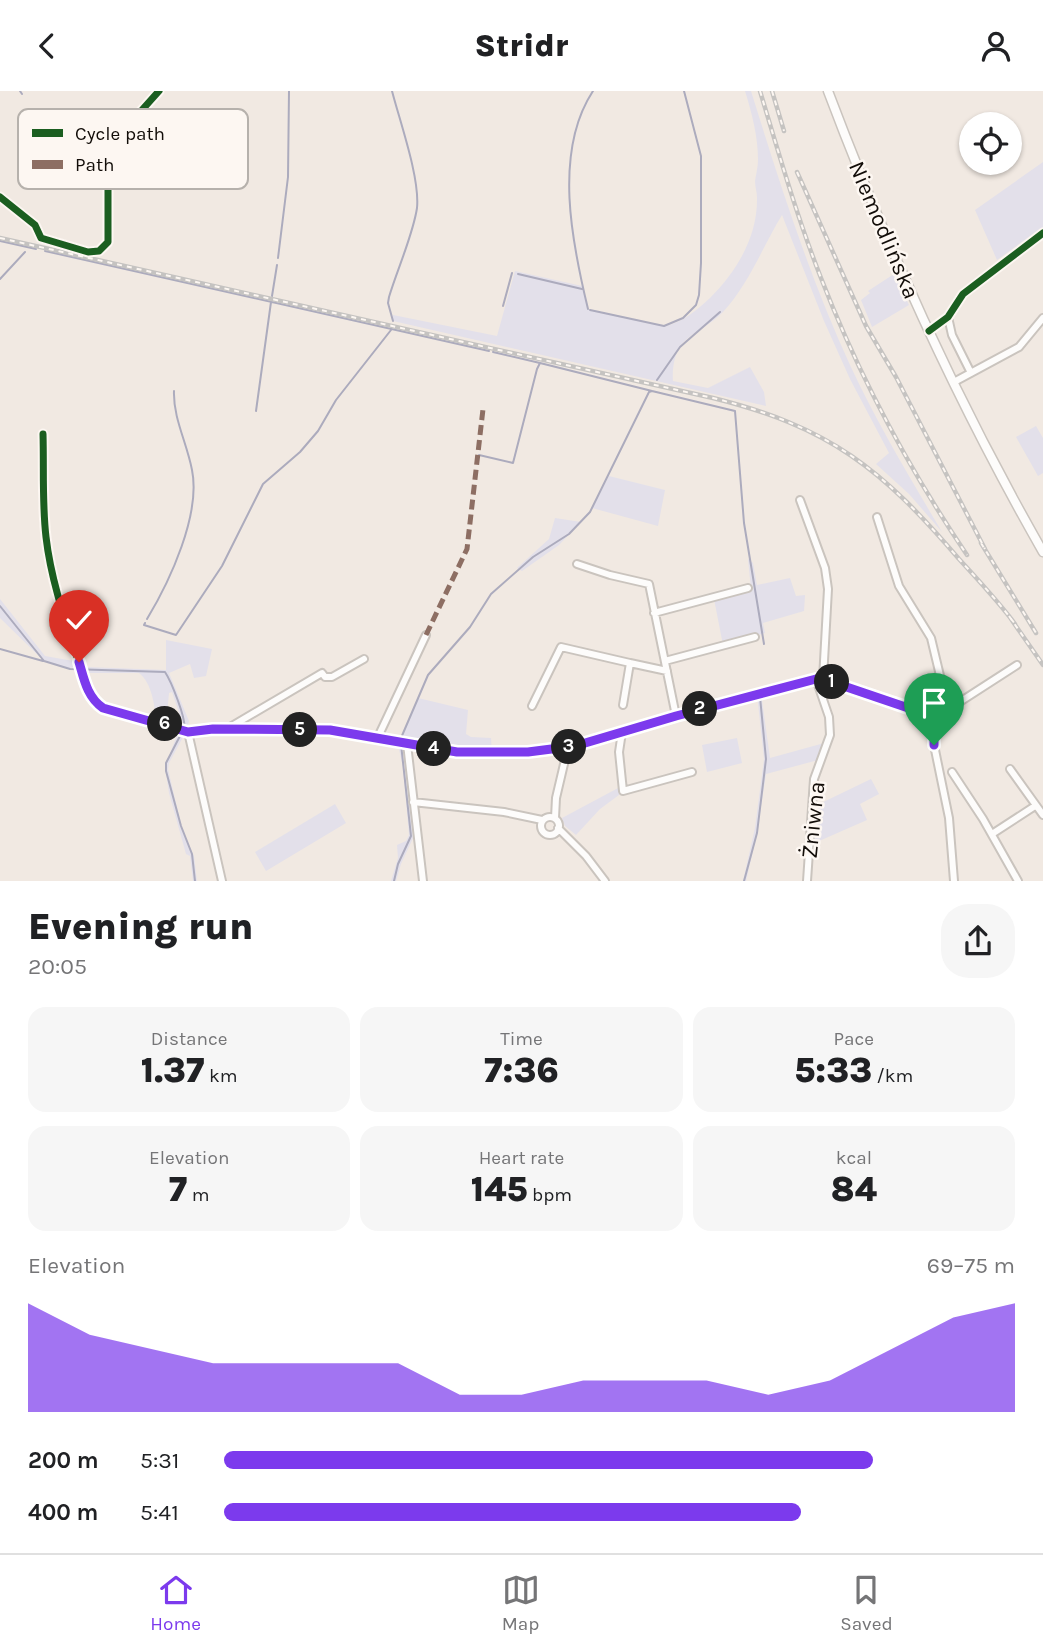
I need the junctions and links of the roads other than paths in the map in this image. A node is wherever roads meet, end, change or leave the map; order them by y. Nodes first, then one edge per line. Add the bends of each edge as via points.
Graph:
1 (159, 91) edge
2 (828, 91) edge
3 (143, 109) edge
4 (108, 189) edge
5 (0, 197) edge
6 (1043, 233) edge
7 (948, 317) junction
8 (1043, 319) edge
9 (929, 331) junction
10 (971, 373) junction
11 (954, 382) junction
12 (43, 434) dead end
13 (800, 501) dead end
14 (877, 517) dead end
15 (1043, 552) edge
16 (577, 563) dead end
17 (748, 588) dead end
18 (654, 613) junction
19 (426, 635) dead end
20 (755, 637) dead end
21 (364, 659) dead end
22 (665, 661) junction
23 (630, 663) junction
24 (1017, 665) dead end
25 (667, 671) junction
26 (819, 679) junction
27 (623, 705) dead end
28 (532, 706) dead end
29 (948, 709) junction
30 (676, 716) junction
31 (934, 719) junction
32 (185, 730) junction
33 (225, 730) junction
34 (622, 732) junction
35 (378, 737) junction
36 (407, 744) junction
37 (568, 747) junction
38 (1010, 769) dead end
39 (692, 772) dead end
40 (951, 772) dead end
41 (413, 802) junction
42 (1035, 806) junction
43 (1043, 815) edge
44 (547, 820) junction
45 (556, 831) junction
46 (992, 834) junction
47 (222, 881) edge
48 (423, 881) edge
49 (605, 881) edge
50 (807, 881) edge
51 (954, 881) edge
52 (1018, 881) edge

1 - 3 street
2 - 9 main road, Niemodlińska
4 - 5 street via 108,241 95,253 41,238 35,225
6 - 7 street via 963,294
7 - 9 street
7 - 10 street
8 - 10 street via 1019,347
9 - 11 main road, Niemodlińska
10 - 11 street
11 - 15 main road, Niemodlińska
12 - 32 street via 46,538 57,591 93,699 103,708
13 - 26 street via 825,568 828,589
14 - 29 street via 899,586 931,638
16 - 18 street via 649,584
17 - 18 street
18 - 22 street
19 - 35 street
20 - 22 street
21 - 33 street via 332,677 322,673
22 - 25 street
23 - 25 street
23 - 27 street
23 - 28 street via 561,646
24 - 29 street
25 - 30 street
26 - 30 street
26 - 31 street via 915,708
26 - 50 street, Żniwna via 830,735 814,779
29 - 31 street
30 - 34 street
31 - 51 street
32 - 33 street
32 - 47 street
33 - 35 street via 330,730
34 - 37 street
34 - 39 street via 623,791
35 - 36 street
36 - 37 street via 484,754
36 - 41 street
37 - 44 street
38 - 42 street
40 - 46 street
41 - 44 street
41 - 48 street
42 - 43 street
42 - 46 street
44 - 45 street
44 - 45 street via 547,834
45 - 49 street via 586,856
46 - 52 street

